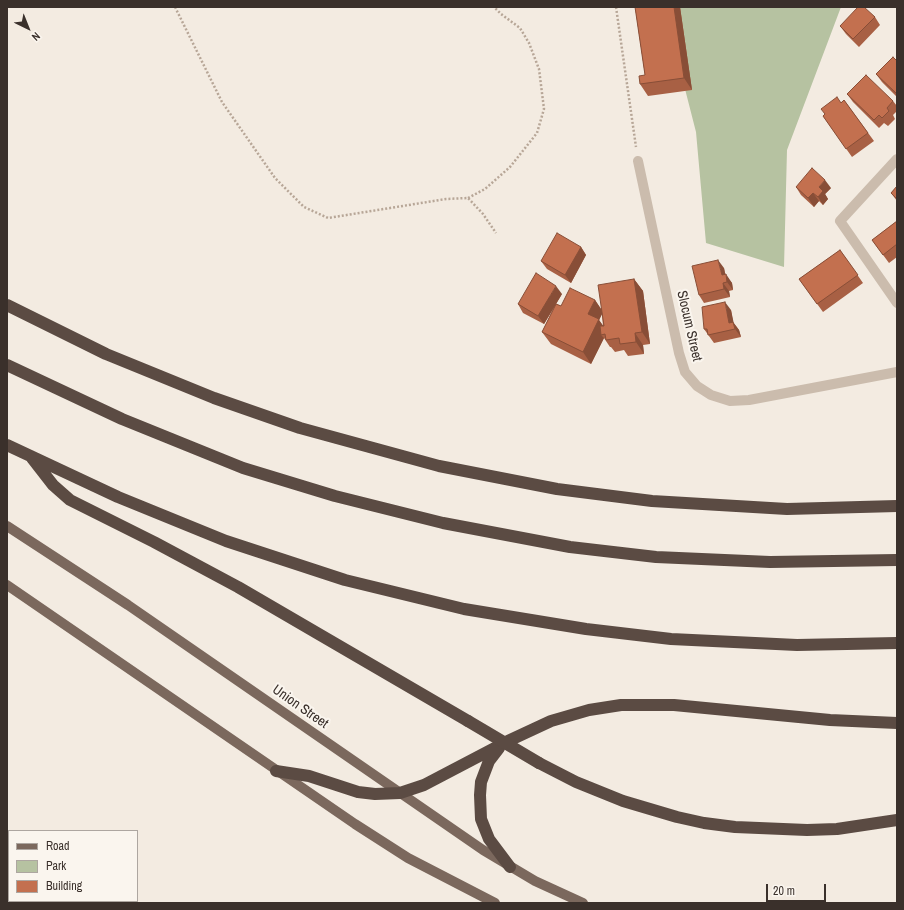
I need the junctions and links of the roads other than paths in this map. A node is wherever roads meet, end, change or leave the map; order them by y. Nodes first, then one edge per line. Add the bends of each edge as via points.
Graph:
1 (897, 159) edge
2 (638, 161) road end
3 (897, 303) edge
4 (7, 305) edge
5 (7, 365) edge
6 (897, 372) edge
7 (7, 445) edge
8 (32, 457) junction
9 (897, 506) edge
10 (7, 526) edge
11 (897, 560) edge
12 (7, 585) edge
13 (897, 643) edge
14 (897, 723) edge
15 (508, 741) junction
16 (276, 770) junction
17 (400, 793) junction
18 (897, 820) edge
19 (510, 867) junction
20 (495, 903) edge
21 (583, 903) edge

1 - 3 street via 840,221
2 - 6 street, Slocum Street via 679,353 685,372 697,386 711,395 730,401 749,400
4 - 9 highway via 106,354 214,398 307,430 439,466 557,489 652,501 787,509
5 - 11 highway via 122,419 236,465 335,496 443,523 570,547 656,557 770,562
7 - 8 highway
8 - 13 highway via 139,506 239,545 345,580 464,609 572,627 671,639 797,645
8 - 18 highway, bridge via 53,485 70,500 238,587 576,782 624,802 677,817 735,828 837,829
10 - 17 main road, Union Street via 128,605
12 - 16 main road
14 - 15 highway via 637,704 606,707 567,716 538,726
15 - 17 highway via 424,785
15 - 19 highway via 498,748 486,767 480,801 485,831 494,848
16 - 17 highway via 309,776 358,792
16 - 20 main road via 384,843
17 - 19 main road, Union Street
19 - 21 main road, Union Street via 556,892

